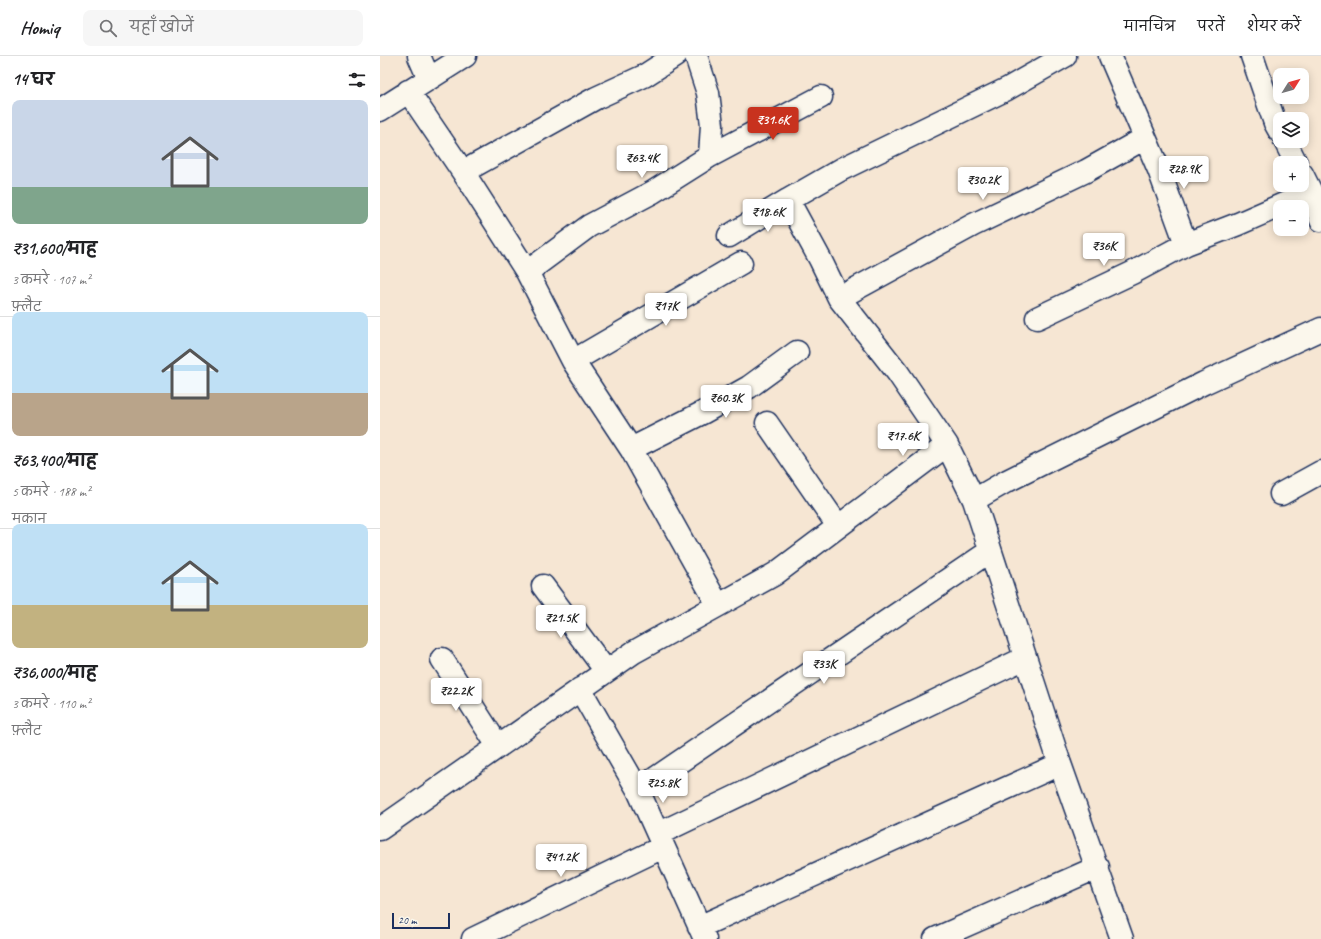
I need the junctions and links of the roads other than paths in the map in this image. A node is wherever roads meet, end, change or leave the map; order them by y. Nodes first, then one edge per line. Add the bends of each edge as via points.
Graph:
1 (419, 56) edge
2 (465, 56) edge
3 (675, 56) edge
4 (696, 56) edge
5 (1065, 56) edge
6 (1110, 56) edge
7 (1252, 56) edge
8 (429, 79) junction
9 (408, 91) junction
10 (821, 97) dead end
11 (380, 110) edge
12 (1273, 117) edge
13 (1145, 138) junction
14 (710, 156) junction
15 (463, 172) junction
16 (1309, 188) edge
17 (1292, 192) edge
18 (788, 200) junction
19 (1321, 220) edge
20 (729, 236) dead end
21 (1186, 244) junction
22 (741, 263) dead end
23 (527, 272) junction
24 (839, 298) junction
25 (1037, 318) dead end
26 (1321, 329) edge
27 (797, 352) dead end
28 (573, 361) junction
29 (767, 423) dead end
30 (947, 446) junction
31 (632, 449) junction
32 (1321, 472) edge
33 (1281, 494) dead end
34 (974, 500) junction
35 (838, 526) junction
36 (990, 551) junction
37 (543, 586) dead end
38 (718, 605) junction
39 (1025, 658) junction
40 (442, 659) dead end
41 (606, 672) junction
42 (580, 689) junction
43 (498, 746) junction
44 (1060, 764) junction
45 (638, 790) junction
46 (380, 829) edge
47 (660, 840) junction
48 (1098, 867) junction
49 (702, 933) edge
50 (472, 939) edge
51 (935, 939) edge
52 (1122, 939) edge

1 - 8 street
2 - 8 street
3 - 15 street via 644,76 596,98
4 - 14 street via 708,93 712,125
5 - 18 street via 1007,89 842,169
6 - 13 street
7 - 12 street
8 - 9 street
9 - 11 street
9 - 15 street
10 - 14 street
13 - 21 street
13 - 24 street via 1086,172 973,225
14 - 23 street via 653,192 589,226
15 - 23 street
16 - 19 street
17 - 21 street via 1238,224
18 - 20 street
18 - 24 street
21 - 25 street
22 - 28 street
23 - 28 street
24 - 30 street via 898,373
26 - 34 street via 1204,383 1006,481
27 - 31 street via 748,386 704,412
28 - 31 street
29 - 35 street
30 - 34 street
30 - 35 street
31 - 38 street
32 - 33 street
34 - 36 street
35 - 38 street via 775,574
36 - 39 street
36 - 45 street
37 - 41 street
38 - 41 street via 634,652
39 - 44 street
39 - 47 street
40 - 43 street
41 - 42 street
42 - 43 street
42 - 45 street
43 - 46 street
44 - 48 street
44 - 49 street
45 - 47 street
47 - 49 street
47 - 50 street
48 - 51 street
48 - 52 street

